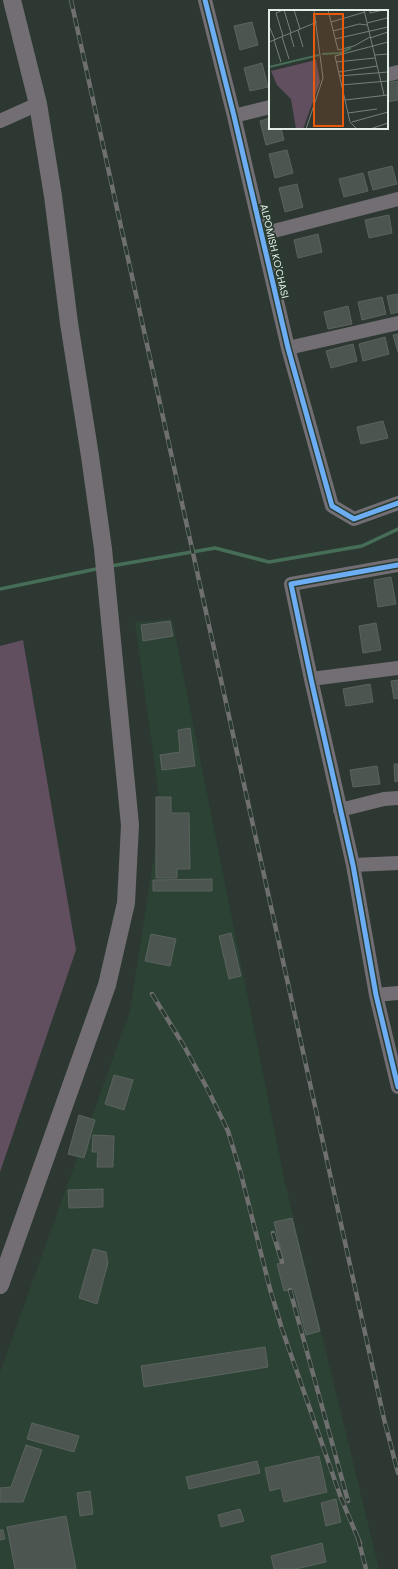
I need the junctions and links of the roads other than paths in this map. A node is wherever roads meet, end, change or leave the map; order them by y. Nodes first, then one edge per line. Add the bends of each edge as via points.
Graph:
1 (12, 0) edge
2 (205, 0) edge
3 (398, 72) edge
4 (388, 75) edge
5 (38, 104) junction
6 (269, 107) edge
7 (234, 116) junction
8 (0, 121) edge
9 (398, 199) edge
10 (262, 234) junction
11 (398, 323) edge
12 (288, 348) junction
13 (398, 503) edge
14 (398, 564) edge
15 (398, 668) edge
16 (311, 679) junction
17 (398, 798) edge
18 (340, 810) junction
19 (398, 862) edge
20 (353, 865) junction
21 (398, 993) edge
22 (376, 995) junction
23 (398, 1087) edge
24 (0, 1286) edge

1 - 5 main road
2 - 7 street, ALPOMISH KO'CHASI
3 - 4 street
5 - 8 street
5 - 24 main road via 103,549 130,825 126,904 107,985
6 - 7 street
7 - 10 street, ALPOMISH KO'CHASI
9 - 10 street
10 - 12 street, ALPOMISH KO'CHASI
11 - 12 street
12 - 13 street, ALPOMISH KO'CHASI via 332,506 354,519
14 - 16 street via 291,584
15 - 16 street
16 - 18 street
17 - 18 street
18 - 20 street
19 - 20 street
20 - 22 street
21 - 22 street
22 - 23 street

